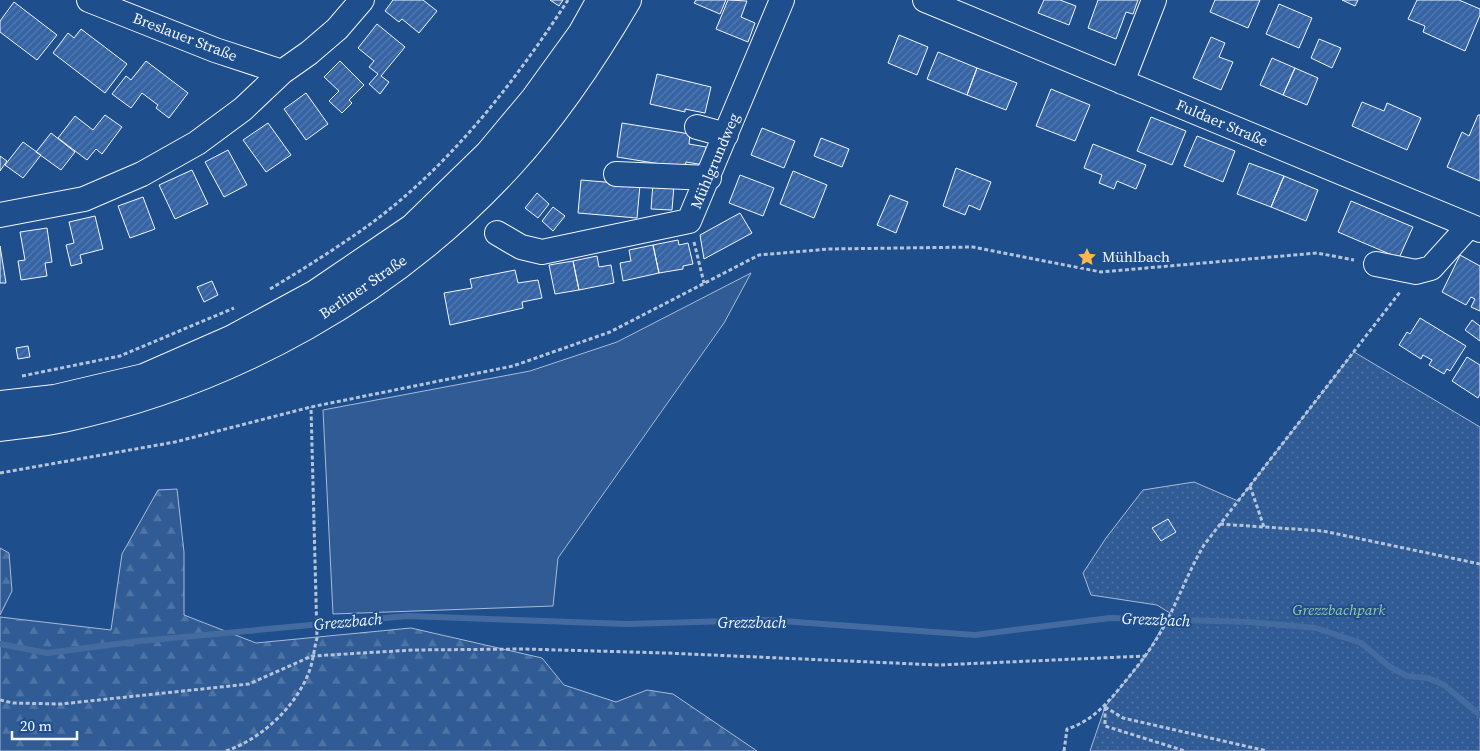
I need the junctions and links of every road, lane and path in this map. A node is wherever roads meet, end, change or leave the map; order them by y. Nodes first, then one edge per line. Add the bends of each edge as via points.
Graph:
1 (89, 0) edge
2 (362, 0) edge
3 (568, 0) edge
4 (601, 0) edge
5 (627, 0) edge
6 (782, 0) edge
7 (925, 0) edge
8 (1154, 0) edge
9 (967, 8) edge
10 (282, 72) junction
11 (1122, 82) junction
12 (697, 127) dead end
13 (726, 136) junction
14 (616, 174) dead end
15 (709, 178) junction
16 (0, 215) edge
17 (690, 221) junction
18 (1475, 228) edge
19 (498, 233) dead end
20 (1376, 264) joint
21 (1416, 272) junction
22 (704, 283) junction
23 (264, 292) dead end
24 (241, 305) dead end
25 (18, 377) dead end
26 (0, 405) edge
27 (311, 407) junction
28 (0, 427) edge
29 (0, 473) edge
30 (1250, 486) junction
31 (1220, 524) junction
32 (1264, 527) junction
33 (1480, 564) edge
34 (312, 656) junction
35 (1146, 656) junction
36 (0, 700) edge
37 (1105, 707) junction
38 (226, 751) edge
39 (1064, 751) edge
40 (1185, 751) edge
41 (1267, 751) edge

1 - 10 street, Breslauer Straße via 215,50
2 - 10 street via 337,29
3 - 23 path via 502,93 451,153 373,222
4 - 26 highway, Berliner Straße via 582,34 535,99 489,154 413,228 324,289 233,339 144,378 55,399
5 - 28 highway, Berliner Straße via 564,98 509,165 425,245 337,308 241,360 148,396 62,419
6 - 13 street, Mühlgrundweg
7 - 9 street, Fuldaer Straße
8 - 11 street
9 - 11 street, Fuldaer Straße
10 - 16 street via 243,109 197,143 142,174 84,199
11 - 18 street, Fuldaer Straße
12 - 13 street
13 - 15 street, Mühlgrundweg
14 - 15 street
15 - 17 street, Mühlgrundweg
17 - 19 street, Mühlgrundweg via 542,252 521,247
17 - 22 path
18 - 21 street via 1431,268
20 - 21 street
20 - 22 path via 1317,253 1100,272 973,247 829,249 759,255
21 - 30 path
22 - 27 path via 610,332 513,366
24 - 25 path via 120,356
27 - 29 path via 175,442
27 - 34 path via 318,638
30 - 31 path
30 - 32 path
31 - 32 path
31 - 35 path via 1187,574 1164,627
32 - 33 path via 1322,531
34 - 35 path via 413,650 524,649 939,665
34 - 36 path via 249,684 61,704
34 - 38 path via 309,673 290,703 266,729
35 - 37 path
37 - 39 path via 1082,725 1067,730
37 - 40 path via 1105,726
37 - 41 path via 1123,718

